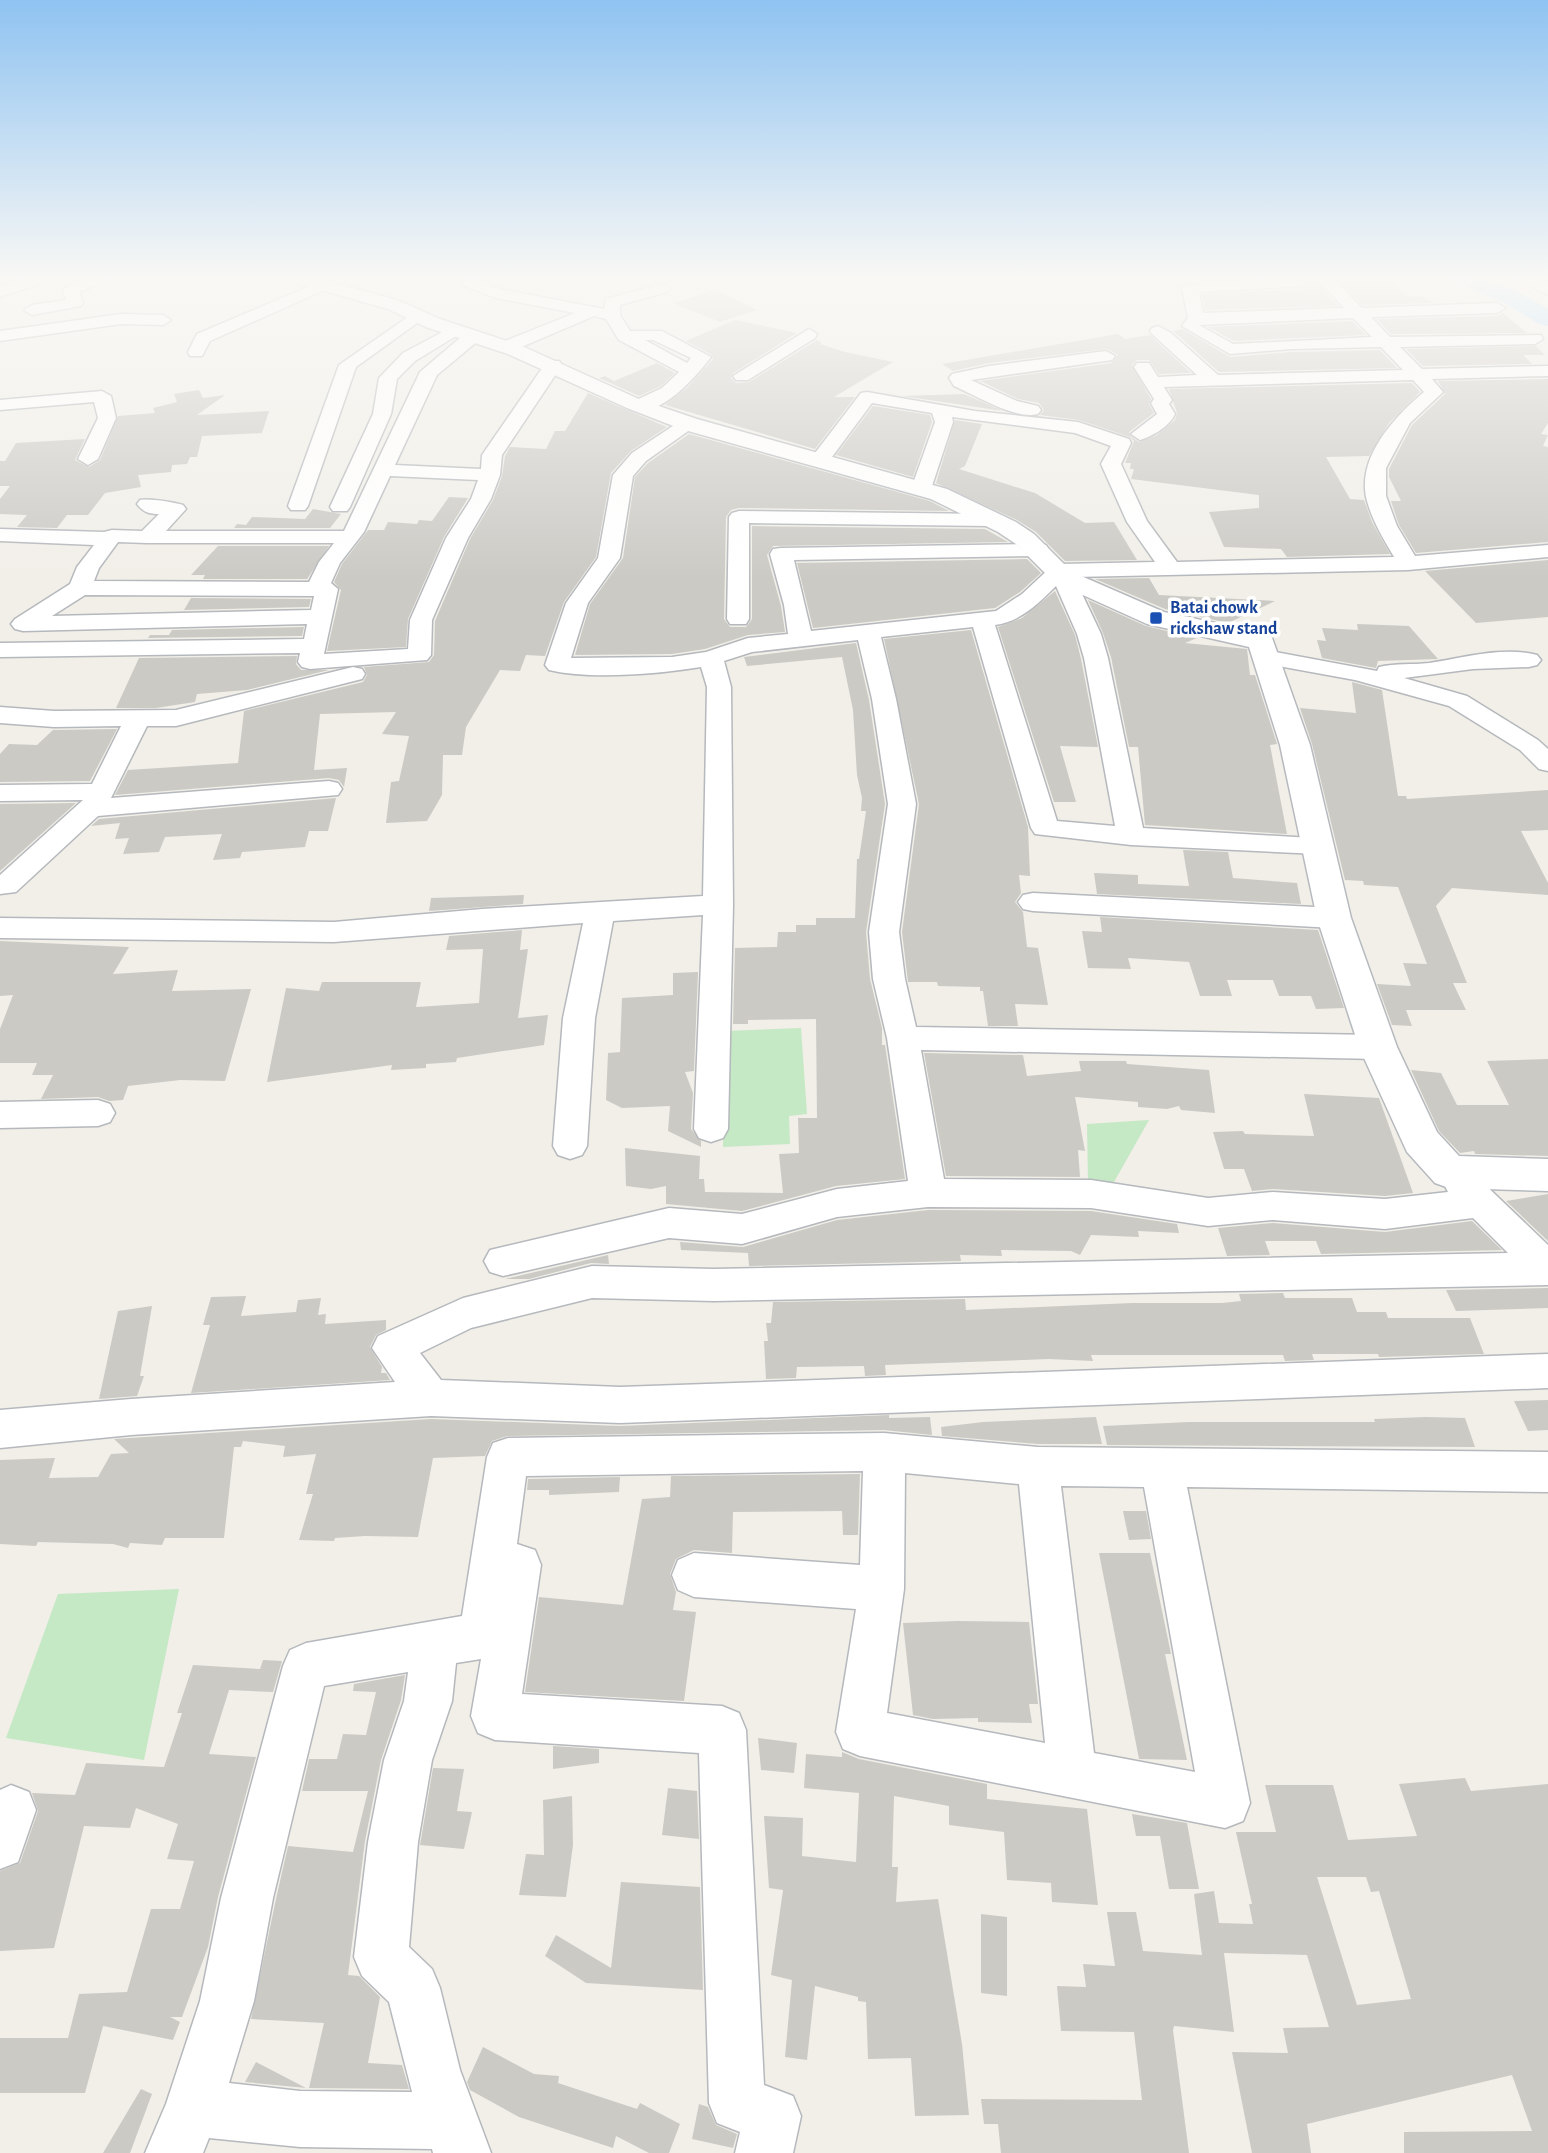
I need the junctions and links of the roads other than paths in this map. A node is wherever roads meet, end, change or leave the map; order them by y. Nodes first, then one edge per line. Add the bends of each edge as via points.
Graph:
1 (343, 378) edge
2 (388, 378) edge
3 (426, 378) edge
4 (544, 378) edge
5 (581, 378) edge
6 (683, 378) edge
7 (959, 378) edge
8 (1151, 378) edge
9 (1275, 378) edge
10 (1420, 378) edge
11 (1213, 380) joint
12 (1153, 382) junction
13 (0, 405) edge
14 (638, 406) junction
15 (941, 411) junction
16 (1082, 411) dead end
17 (690, 424) junction
18 (1140, 434) dead end
19 (88, 459) dead end
20 (819, 461) junction
21 (384, 470) junction
22 (490, 475) junction
23 (920, 489) junction
24 (147, 504) dead end
25 (298, 506) dead end
26 (366, 509) junction
27 (776, 517) junction
28 (990, 520) junction
29 (10, 535) edge
30 (147, 537) junction
31 (350, 537) junction
32 (110, 539) junction
33 (1038, 550) junction
34 (1548, 551) edge
35 (781, 554) junction
36 (0, 557) edge
37 (1408, 563) junction
38 (1171, 569) junction
39 (1062, 574) junction
40 (80, 587) junction
41 (327, 589) junction
42 (320, 617) junction
43 (982, 619) junction
44 (738, 620) dead end
45 (25, 622) junction
46 (868, 632) junction
47 (800, 638) junction
48 (0, 639) edge
49 (314, 646) junction
50 (0, 650) edge
51 (419, 655) junction
52 (1265, 657) junction
53 (711, 658) junction
54 (1529, 660) dead end
55 (1361, 674) junction
56 (0, 715) edge
57 (138, 718) junction
58 (1548, 763) edge
59 (329, 789) dead end
60 (0, 793) edge
61 (97, 800) junction
62 (1131, 836) junction
63 (1318, 845) junction
64 (2, 887) edge
65 (1033, 902) dead end
66 (718, 905) junction
67 (600, 911) junction
68 (1335, 918) junction
69 (0, 928) edge
70 (903, 1038) junction
71 (1378, 1047) junction
72 (98, 1113) dead end
73 (0, 1115) edge
74 (711, 1129) dead end
75 (570, 1146) dead end
76 (1448, 1172) junction
77 (1548, 1175) edge
78 (928, 1194) junction
79 (1479, 1203) junction
80 (503, 1261) dead end
81 (1547, 1269) edge
82 (1548, 1371) edge
83 (431, 1398) junction
84 (0, 1429) edge
85 (884, 1452) junction
86 (1038, 1466) junction
87 (1162, 1468) junction
88 (1548, 1472) edge
89 (493, 1566) junction
90 (694, 1575) dead end
91 (882, 1590) junction
92 (435, 1644) junction
93 (1072, 1773) junction
94 (183, 2130) edge
95 (456, 2137) edge
96 (764, 2153) edge

1 - 25 street
2 - 26 street via 382,414 331,507
3 - 21 street
4 - 22 street via 492,455
5 - 14 main road
6 - 14 street via 664,398
7 - 16 street via 1029,410
8 - 12 street
9 - 11 street
10 - 37 street via 1433,395 1402,420 1376,468 1376,496
11 - 12 street
12 - 18 street via 1166,414
13 - 19 street via 102,396 107,418
14 - 17 main road
15 - 20 street via 867,397
15 - 23 street via 944,422
15 - 38 street via 1078,428 1122,443 1111,464 1137,522
17 - 20 main road
17 - 53 street via 639,457 623,475 608,558 577,603 557,665 625,668
20 - 23 main road
21 - 22 street
21 - 26 street
22 - 51 street via 421,620
23 - 28 main road
24 - 30 street via 176,509
26 - 31 street
27 - 28 street
27 - 35 street
27 - 44 street via 739,517
28 - 33 main road
29 - 32 street
29 - 36 street
30 - 31 street
30 - 32 street
31 - 41 street via 318,587
32 - 40 street via 88,567
33 - 35 street
33 - 39 main road
34 - 37 street
35 - 47 street
37 - 38 street
38 - 39 street
39 - 43 street via 1002,617
39 - 52 main road via 1156,618 1261,641
39 - 62 street via 1096,658
40 - 41 street
40 - 45 street
41 - 42 street
42 - 45 street
42 - 49 street
43 - 46 street
43 - 62 street via 1045,828
45 - 48 street
46 - 47 street
46 - 70 street via 902,804 884,932
47 - 53 street via 748,645
49 - 50 street
49 - 51 street via 310,662
51 - 57 street via 417,670 351,674 176,718
52 - 55 street
52 - 63 main road via 1295,745
53 - 66 street via 719,687
54 - 55 street
55 - 58 street via 1458,701 1529,745
56 - 57 street
57 - 61 street
59 - 61 street
60 - 61 street
61 - 64 street
62 - 63 street
63 - 68 main road
65 - 68 street
66 - 67 street
66 - 74 street
67 - 69 street via 334,932
67 - 75 street via 579,1018
68 - 71 main road
70 - 71 street
70 - 78 street
71 - 76 main road via 1420,1141
72 - 73 street
76 - 77 main road
76 - 79 street
78 - 79 street via 1091,1194 1208,1212 1273,1206 1385,1214
78 - 80 street via 836,1203 742,1229 669,1223
79 - 81 street
81 - 83 street via 714,1285 592,1282 464,1314 392,1348
82 - 83 street via 620,1405
83 - 84 street
85 - 86 street
85 - 89 street via 508,1457
85 - 91 street
86 - 87 street
86 - 93 street
87 - 88 street
87 - 93 street via 1225,1803
89 - 92 street via 482,1636
89 - 96 street via 519,1565 495,1716 722,1730 737,2103 773,2116
90 - 91 street
91 - 93 street via 860,1732
92 - 94 street via 306,1666 247,1898 227,2001
92 - 95 street via 428,1701 408,1760 393,1842 381,1957 412,1988 432,2070
94 - 95 street via 300,2119

